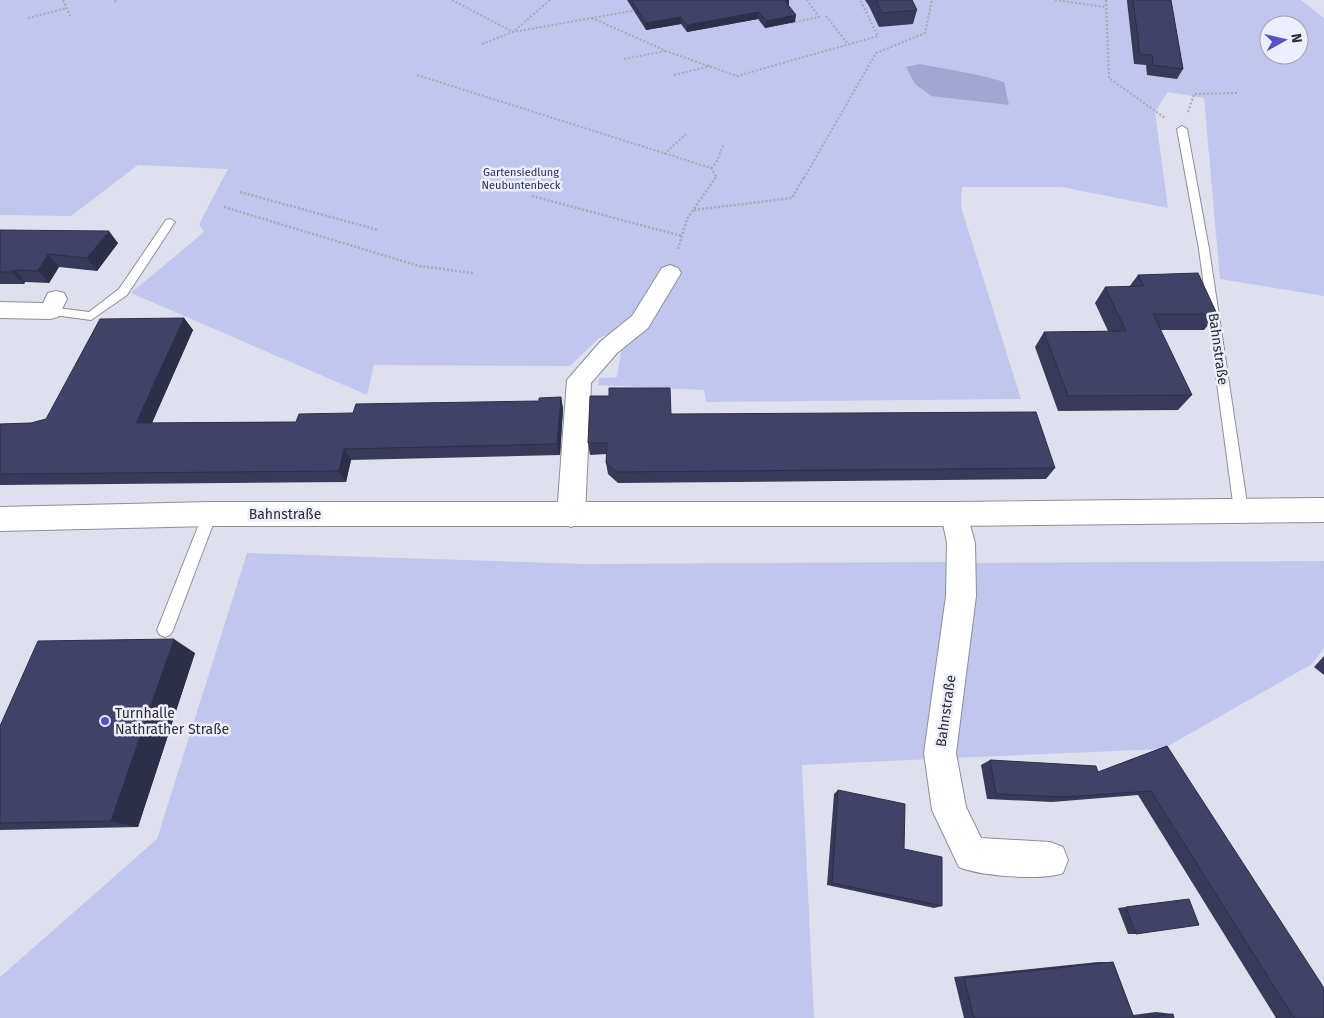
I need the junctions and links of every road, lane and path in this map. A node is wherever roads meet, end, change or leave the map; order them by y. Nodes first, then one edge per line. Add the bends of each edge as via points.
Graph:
1 (63, 0) edge
2 (452, 0) edge
3 (550, 0) edge
4 (807, 0) edge
5 (860, 0) edge
6 (932, 0) edge
7 (1055, 0) edge
8 (1106, 0) edge
9 (1106, 7) junction
10 (66, 8) junction
11 (640, 10) edge
12 (826, 16) dead end
13 (28, 18) dead end
14 (71, 18) dead end
15 (592, 18) junction
16 (783, 24) edge
17 (513, 32) junction
18 (482, 44) dead end
19 (848, 44) junction
20 (666, 51) junction
21 (624, 59) dead end
22 (710, 66) junction
23 (418, 75) dead end
24 (674, 75) dead end
25 (1238, 92) dead end
26 (1182, 129) junction
27 (686, 134) dead end
28 (724, 144) dead end
29 (664, 154) junction
30 (711, 168) junction
31 (240, 192) dead end
32 (532, 196) dead end
33 (224, 207) dead end
34 (693, 210) junction
35 (170, 222) dead end
36 (378, 230) dead end
37 (682, 236) junction
38 (473, 273) dead end
39 (670, 273) joint
40 (53, 305) joint
41 (0, 310) edge
42 (1241, 510) junction
43 (1324, 510) edge
44 (210, 514) junction
45 (955, 514) junction
46 (571, 515) junction
47 (0, 519) edge
48 (165, 630) dead end
49 (1050, 860) dead end

1 - 10 path
2 - 17 path
3 - 17 path
4 - 16 path via 819,17
5 - 19 path via 878,36
6 - 34 path via 925,33 876,53 792,198
7 - 9 path
8 - 9 path
9 - 26 path via 1109,78
10 - 13 path
10 - 14 path
11 - 15 path
12 - 19 path
15 - 17 path
15 - 20 path
17 - 18 path
19 - 22 path via 737,76
20 - 21 path
20 - 22 path
22 - 24 path
23 - 29 path
25 - 26 path via 1194,94
26 - 42 lane, Bahnstraße via 1204,249
27 - 29 path
28 - 30 path
29 - 30 path
30 - 34 path via 717,178
31 - 36 path
32 - 37 path
33 - 38 path via 419,266
34 - 37 path
35 - 40 lane via 123,292 91,316
37 - 39 path
39 - 46 main road via 640,322 609,347 579,380
40 - 41 main road
42 - 43 main road, Bahnstraße
42 - 45 main road, Bahnstraße
44 - 46 main road, Bahnstraße
44 - 47 main road, Bahnstraße
44 - 48 lane
45 - 46 main road, Bahnstraße
45 - 49 main road, Bahnstraße via 961,543 961,596 940,753 949,810 971,854

